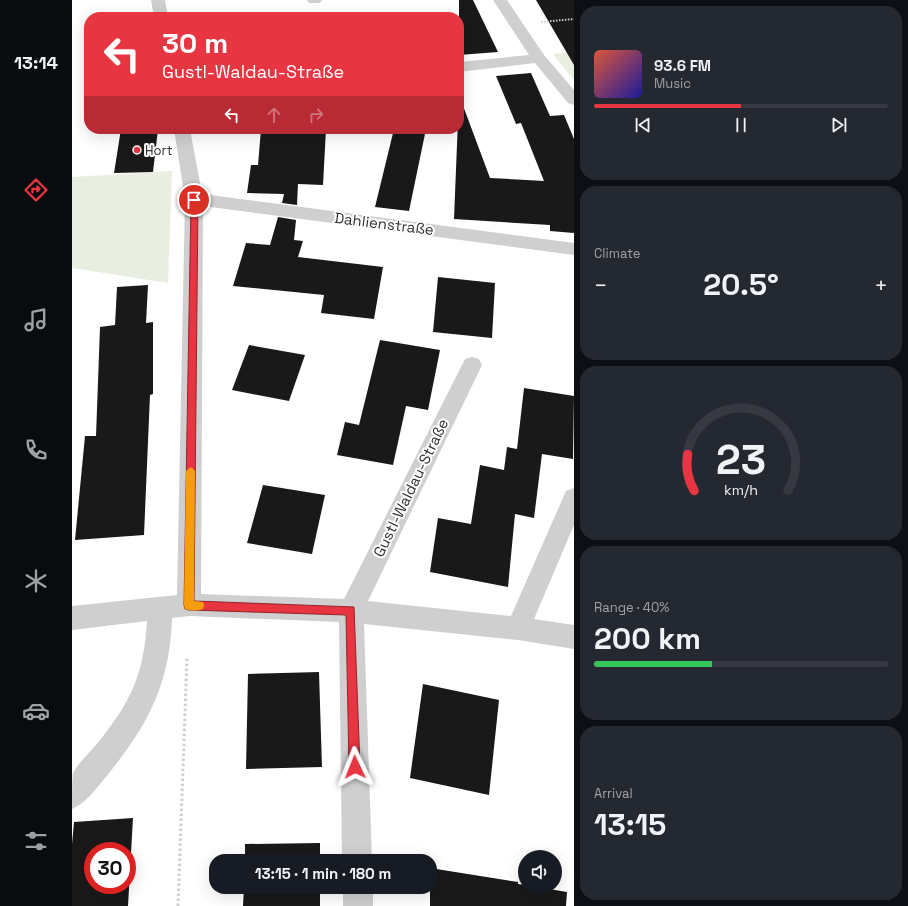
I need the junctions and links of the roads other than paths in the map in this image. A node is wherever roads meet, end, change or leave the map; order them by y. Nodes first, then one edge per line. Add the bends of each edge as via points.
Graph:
1 (158, 0) edge
2 (500, 0) edge
3 (160, 12) edge
4 (539, 58) junction
5 (464, 66) edge
6 (574, 100) edge
7 (183, 134) edge
8 (194, 200) junction
9 (574, 249) edge
10 (472, 365) dead end
11 (574, 498) edge
12 (189, 605) junction
13 (160, 608) junction
14 (351, 611) junction
15 (72, 618) edge
16 (518, 628) junction
17 (574, 637) edge
18 (72, 795) edge
19 (357, 854) edge
20 (358, 894) edge
21 (358, 906) edge

1 - 3 street
2 - 4 street
4 - 5 street
4 - 6 street
7 - 8 street
8 - 9 street, Dahlienstraße
8 - 12 street
10 - 14 street, Gustl-Waldau-Straße
11 - 16 street
12 - 13 street
12 - 14 street
13 - 15 street
13 - 18 street via 155,663 138,710
14 - 16 street
14 - 19 street
16 - 17 street
20 - 21 street

